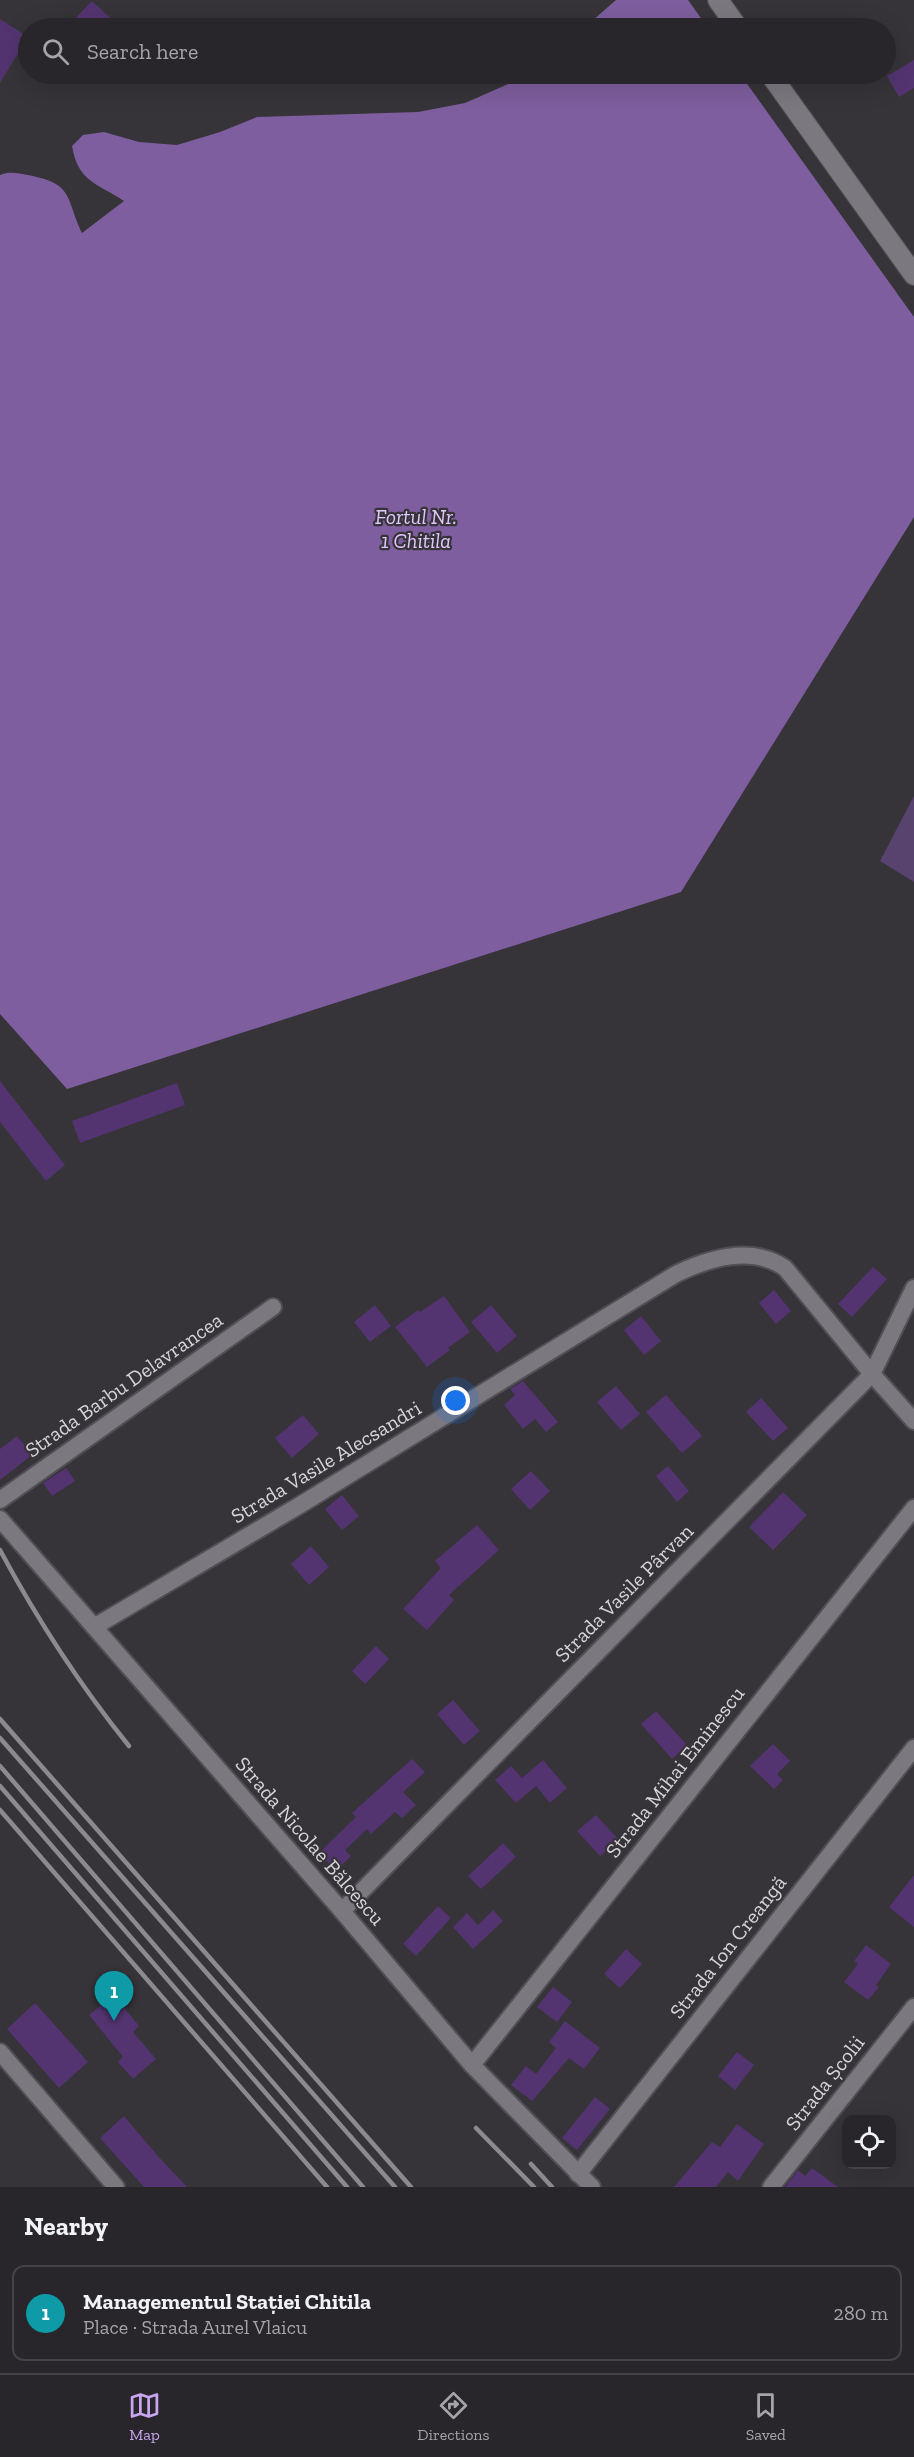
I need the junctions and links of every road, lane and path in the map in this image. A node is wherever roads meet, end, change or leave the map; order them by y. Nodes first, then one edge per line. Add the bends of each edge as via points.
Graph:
1 (718, 0) edge
2 (731, 18) edge
3 (777, 84) edge
4 (914, 275) edge
5 (914, 1288) edge
6 (273, 1307) dead end
7 (872, 1374) junction
8 (914, 1421) edge
9 (0, 1500) edge
10 (914, 1508) edge
11 (0, 1519) edge
12 (94, 1627) junction
13 (914, 1748) edge
14 (342, 1911) junction
15 (914, 2007) edge
16 (0, 2052) edge
17 (472, 2065) junction
18 (578, 2174) junction
19 (116, 2187) edge
20 (592, 2187) edge
21 (771, 2187) edge

1 - 2 street
3 - 4 street
5 - 7 street, Strada Vasile Pârvan
6 - 9 street, Strada Barbu Delavrancea
7 - 8 street, Strada Vasile Alecsandri
7 - 12 street, Strada Vasile Alecsandri via 785,1268 756,1257 725,1257 695,1265
7 - 14 street, Strada Vasile Pârvan
10 - 17 street, Strada Mihai Eminescu
11 - 12 street, Strada Nicolae Bălcescu
12 - 14 street, Strada Nicolae Bălcescu
13 - 18 street, Strada Ion Creangă
14 - 17 street, Strada Nicolae Bălcescu
15 - 21 street, Strada Școlii
16 - 19 street
17 - 18 street, Strada Nicolae Bălcescu
18 - 20 street, Strada Nicolae Bălcescu

